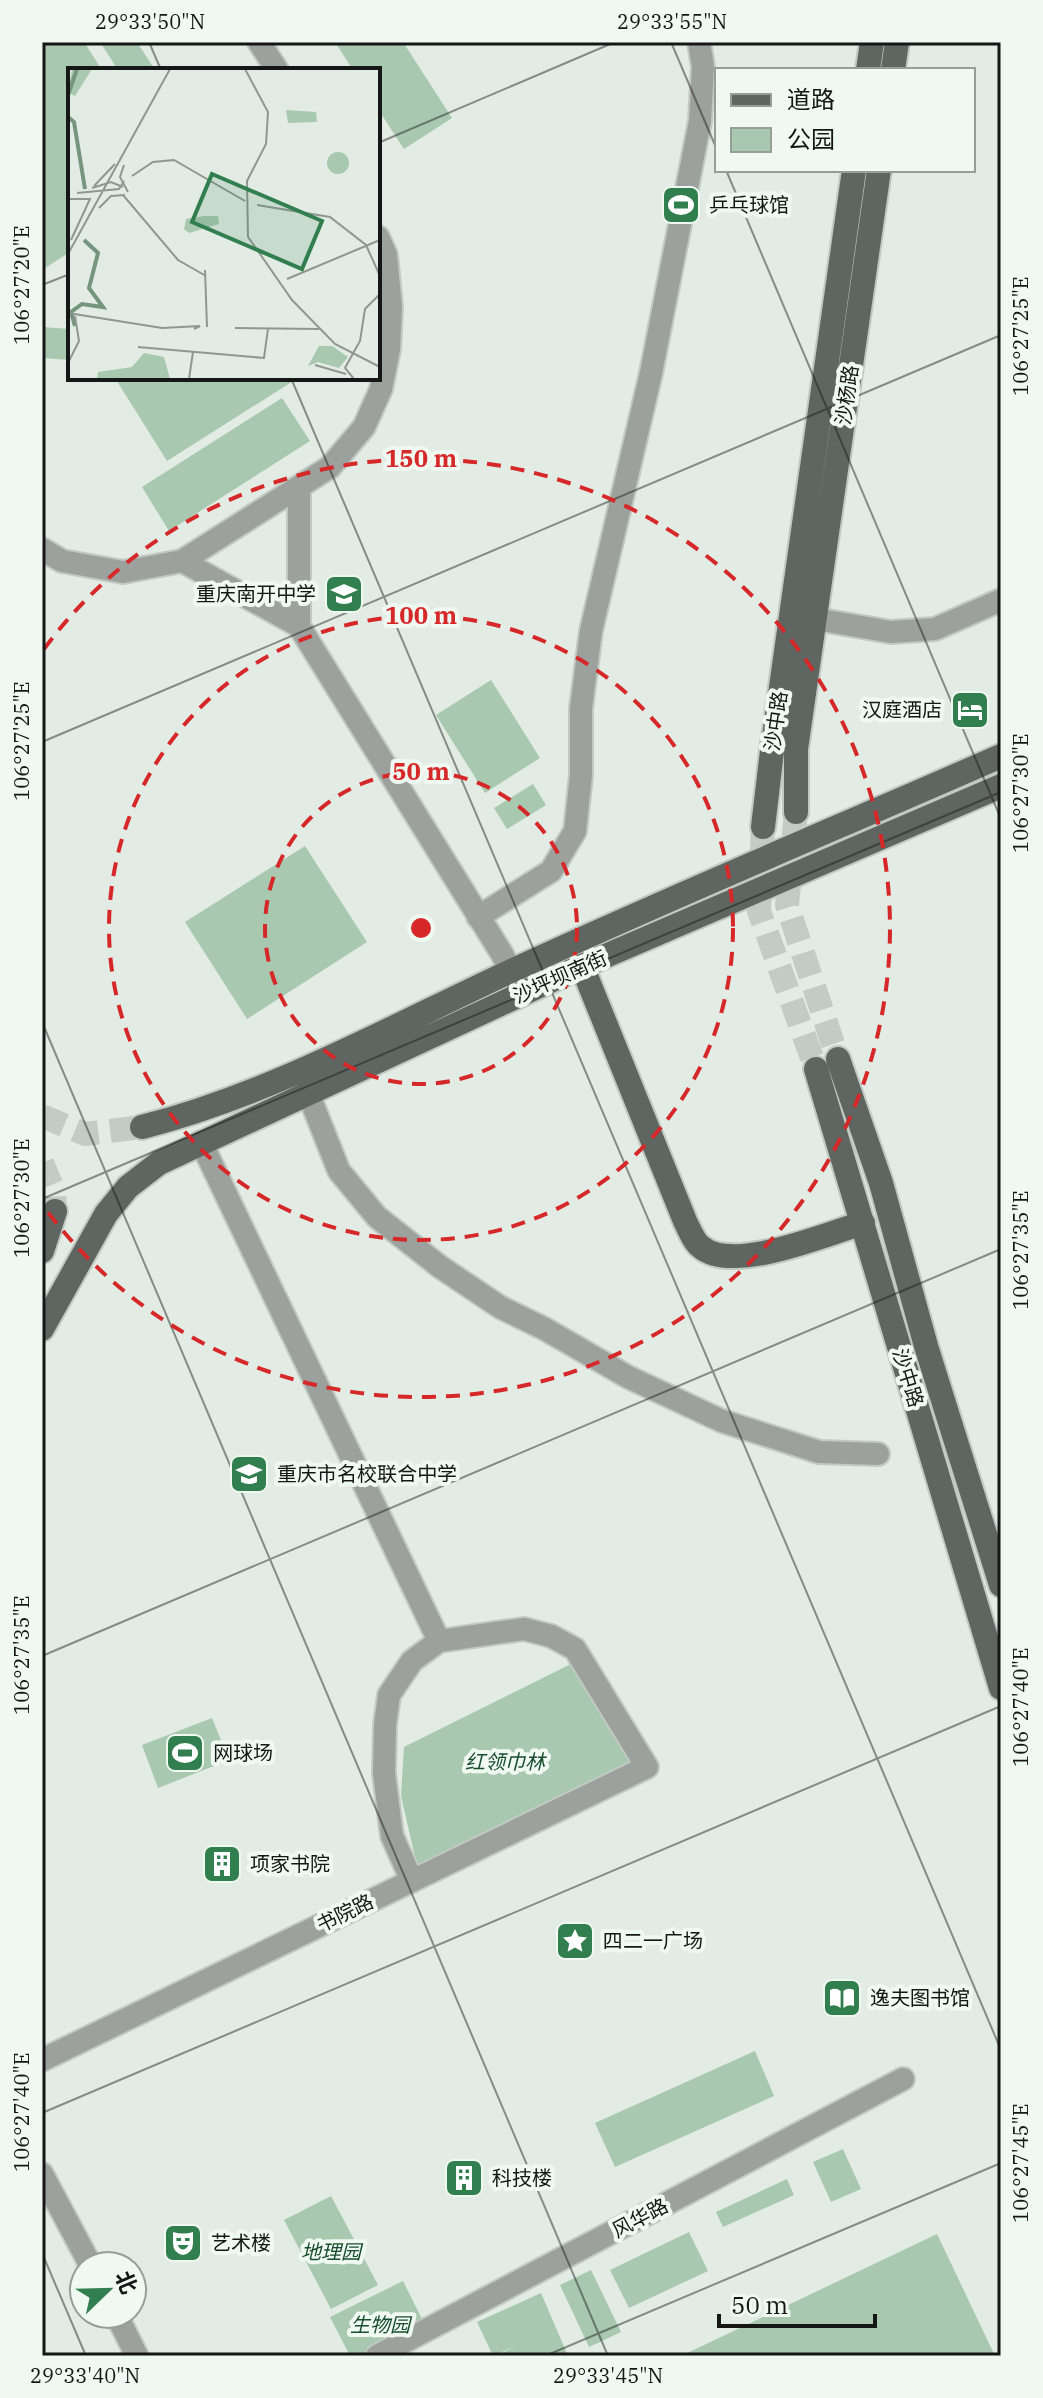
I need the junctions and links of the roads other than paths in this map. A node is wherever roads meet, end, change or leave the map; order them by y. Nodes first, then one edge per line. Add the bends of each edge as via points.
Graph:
1 (259, 42) edge
2 (699, 42) edge
3 (872, 42) edge
4 (897, 42) edge
5 (276, 68) edge
6 (868, 68) edge
7 (893, 68) edge
8 (854, 172) edge
9 (879, 172) edge
10 (380, 242) edge
11 (299, 487) junction
12 (42, 549) edge
13 (182, 561) junction
14 (1001, 600) edge
15 (803, 617) junction
16 (299, 626) junction
17 (1001, 756) edge
18 (1001, 786) edge
19 (796, 812) tunnel mouth
20 (763, 827) tunnel mouth
21 (478, 917) junction
22 (582, 966) junction
23 (512, 971) junction
24 (523, 994) junction
25 (838, 1059) tunnel mouth
26 (816, 1069) tunnel mouth
27 (308, 1093) junction
28 (142, 1127) tunnel mouth
29 (201, 1142) junction
30 (55, 1211) tunnel mouth
31 (863, 1223) junction
32 (42, 1251) edge
33 (42, 1329) edge
34 (878, 1454) dead end
35 (1001, 1585) edge
36 (439, 1641) junction
37 (1001, 1688) edge
38 (412, 1881) junction
39 (42, 2060) edge
40 (903, 2079) dead end
41 (42, 2174) edge
42 (82, 2250) edge
43 (124, 2330) edge
44 (137, 2356) edge
45 (377, 2356) edge

1 - 5 street
2 - 21 street via 700,121 651,373 591,631 575,831 551,871
3 - 6 main road
4 - 7 main road
8 - 15 main road, 沙杨路
9 - 15 main road, 沙杨路
10 - 11 street via 391,307 381,389 364,427 330,467
11 - 13 street
11 - 16 street
12 - 13 street via 62,561 123,572
13 - 16 street
14 - 15 street via 935,629 891,632
15 - 19 main road, 沙中路
15 - 20 main road, 沙中路
16 - 21 street
17 - 23 main road, 沙坪坝南街
18 - 22 main road, 沙坪坝南街
21 - 23 street
22 - 24 main road, 沙坪坝南街
22 - 31 main road via 685,1221 701,1247 725,1258 754,1256
23 - 24 street
23 - 28 main road, 沙坪坝南街 via 249,1094
24 - 27 main road, 沙坪坝南街
25 - 35 main road, 沙中路 via 881,1183
26 - 31 main road, 沙中路
27 - 29 main road, 沙坪坝南街
27 - 34 street via 339,1171 377,1217 500,1307 722,1421 819,1452
29 - 33 main road, 沙坪坝南街 via 159,1163 128,1187 106,1214
29 - 36 street
30 - 32 main road
31 - 37 main road, 沙中路
36 - 38 street via 412,1661 389,1695 385,1725 384,1773 392,1836
36 - 38 street, 书院路 via 524,1629 575,1649 647,1767
38 - 39 street, 书院路
40 - 45 street, 风华路
41 - 42 street
43 - 44 street

